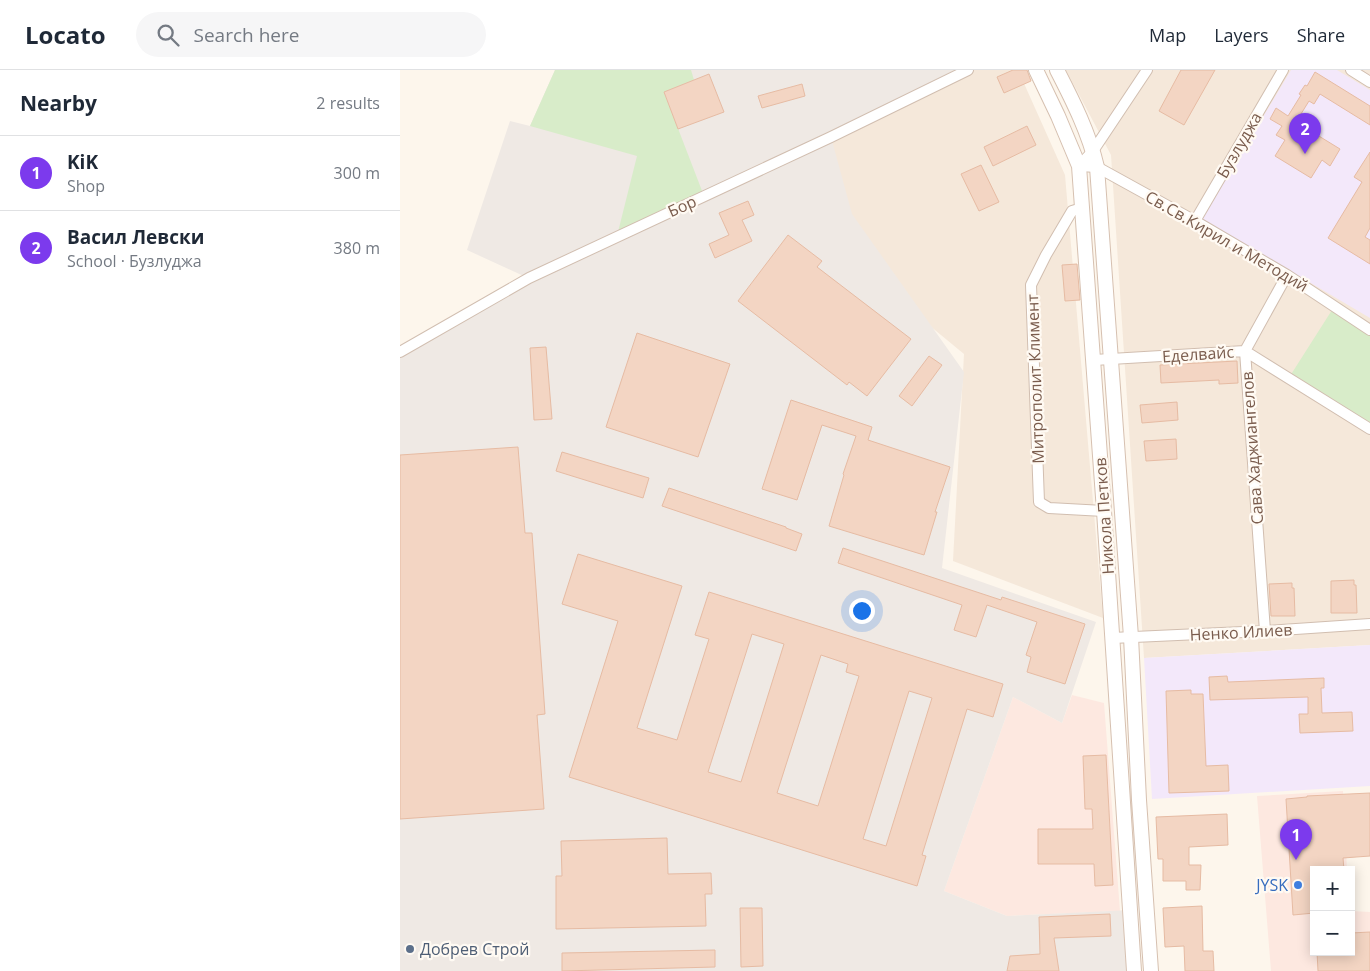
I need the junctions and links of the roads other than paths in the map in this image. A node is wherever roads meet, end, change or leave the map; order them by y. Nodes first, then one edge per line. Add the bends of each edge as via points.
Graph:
1 (968, 70) edge
2 (1036, 70) edge
3 (1057, 70) edge
4 (1147, 70) edge
5 (1283, 70) edge
6 (1351, 70) edge
7 (1370, 82) edge
8 (1093, 151) junction
9 (1078, 166) junction
10 (1097, 167) junction
11 (1082, 208) junction
12 (1195, 221) junction
13 (1287, 275) junction
14 (1370, 330) edge
15 (1245, 351) junction
16 (400, 352) edge
17 (1112, 359) junction
18 (1094, 360) junction
19 (1370, 429) edge
20 (1104, 512) junction
21 (1370, 624) edge
22 (1265, 631) junction
23 (1131, 637) junction
24 (1112, 638) junction
25 (1134, 971) edge
26 (1151, 971) edge

1 - 16 street, Бор via 529,278
2 - 9 main road, Никола Петков
3 - 8 main road, Никола Петков
4 - 8 street
5 - 12 street, Бузлуджа
6 - 7 street
8 - 9 street
8 - 10 main road, Никола Петков
9 - 10 street, Св.Св.Кирил и Методий
9 - 11 main road, Никола Петков
10 - 12 street, Св.Св.Кирил и Методий
10 - 17 main road, Никола Петков
11 - 18 main road, Никола Петков
11 - 20 street, Митрополит Климент via 1072,211 1032,285 1040,502 1048,508
12 - 13 street, Св.Св.Кирил и Методий
13 - 14 street, Св.Св.Кирил и Методий
13 - 15 street, Сава Хаджиангелов
15 - 17 street, Еделвайс
15 - 19 street, Еделвайс
15 - 22 street, Сава Хаджиангелов
17 - 18 street, Еделвайс
17 - 23 main road, Никола Петков
18 - 20 main road, Никола Петков
20 - 24 main road, Никола Петков
21 - 22 street, Ненко Илиев
22 - 23 street, Ненко Илиев
23 - 24 street, Ненко Илиев
23 - 26 main road, Никола Петков
24 - 25 main road, Никола Петков

